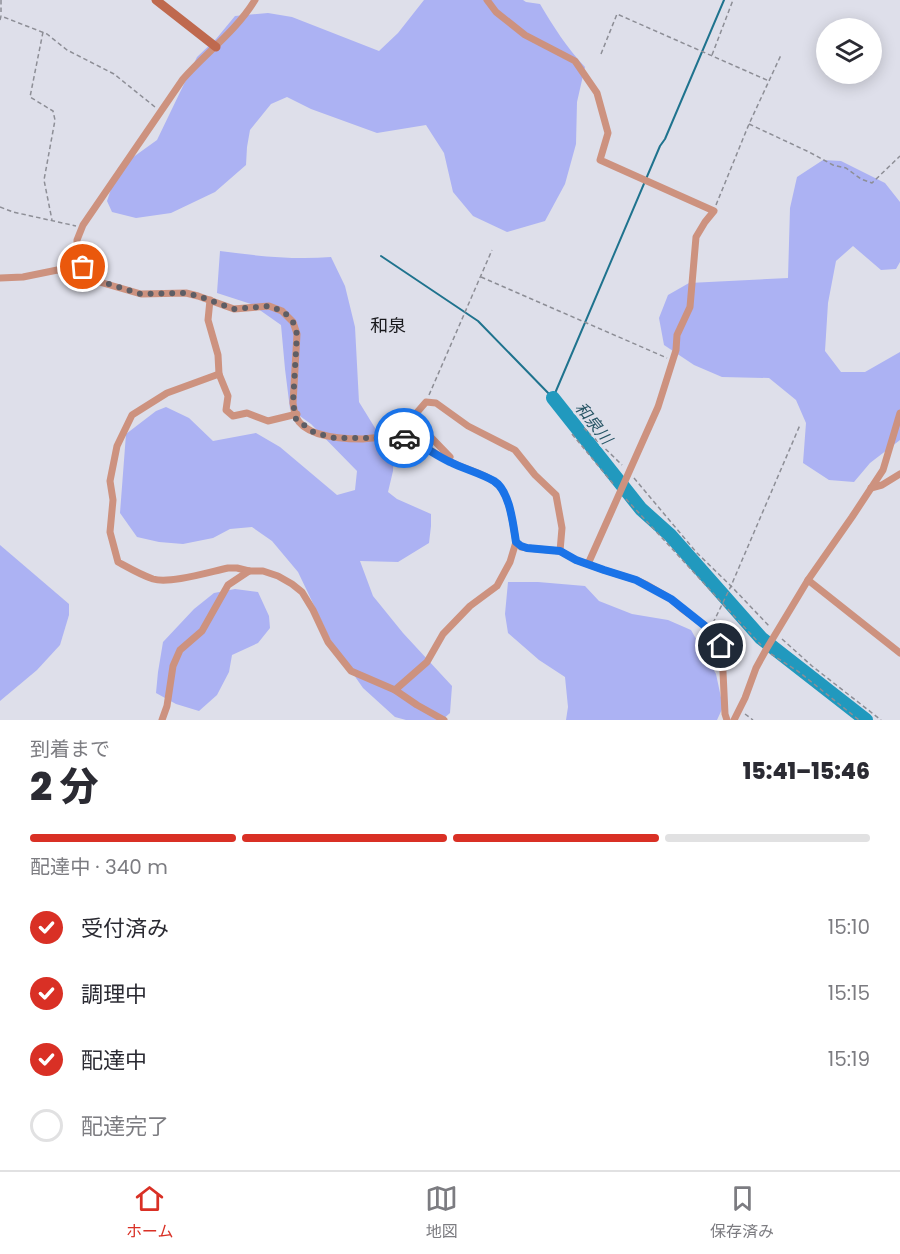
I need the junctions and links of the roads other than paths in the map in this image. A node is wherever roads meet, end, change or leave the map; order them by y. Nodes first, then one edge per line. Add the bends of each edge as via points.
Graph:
1 (156, 0) edge
2 (255, 0) edge
3 (487, 0) edge
4 (216, 47) junction
5 (82, 264) junction
6 (0, 278) edge
7 (210, 300) junction
8 (219, 374) junction
9 (900, 413) edge
10 (296, 414) junction
11 (450, 457) dead end
12 (900, 474) edge
13 (871, 488) junction
14 (516, 542) junction
15 (560, 551) junction
16 (588, 564) junction
17 (249, 572) junction
18 (808, 580) junction
19 (900, 653) edge
20 (395, 690) junction
21 (162, 720) edge
22 (444, 720) edge
23 (727, 720) edge
24 (734, 720) edge

1 - 4 street
2 - 4 street
3 - 16 street via 525,35 575,61 597,93 608,133 600,160 714,211 696,237 690,307 677,335 658,407
4 - 5 street via 183,79 82,227 77,240
5 - 6 street
5 - 7 street via 88,275 102,283 141,294 186,293
7 - 8 street via 208,320
7 - 10 street via 234,309 269,306 282,311 293,322 297,334 293,403
8 - 10 street via 228,396 226,410 234,416 247,413 268,421
8 - 17 street via 167,393 132,415 117,446 110,481 110,532 118,562 155,579 228,568
9 - 13 street via 883,470
10 - 14 street via 296,419 315,433 335,438 402,437 414,441 493,481 505,494
11 - 15 street via 413,417 426,402 436,403 468,426 515,450 556,495 562,528
12 - 13 street
13 - 18 street
14 - 15 street via 527,548
14 - 20 street via 497,586 470,606 443,634 427,662
15 - 16 street
16 - 23 street via 647,585 710,630 722,651
17 - 20 street via 278,576 302,592 328,642 351,671
17 - 21 street via 228,585 202,631 180,650
18 - 19 street
18 - 24 street via 766,649
20 - 22 street

